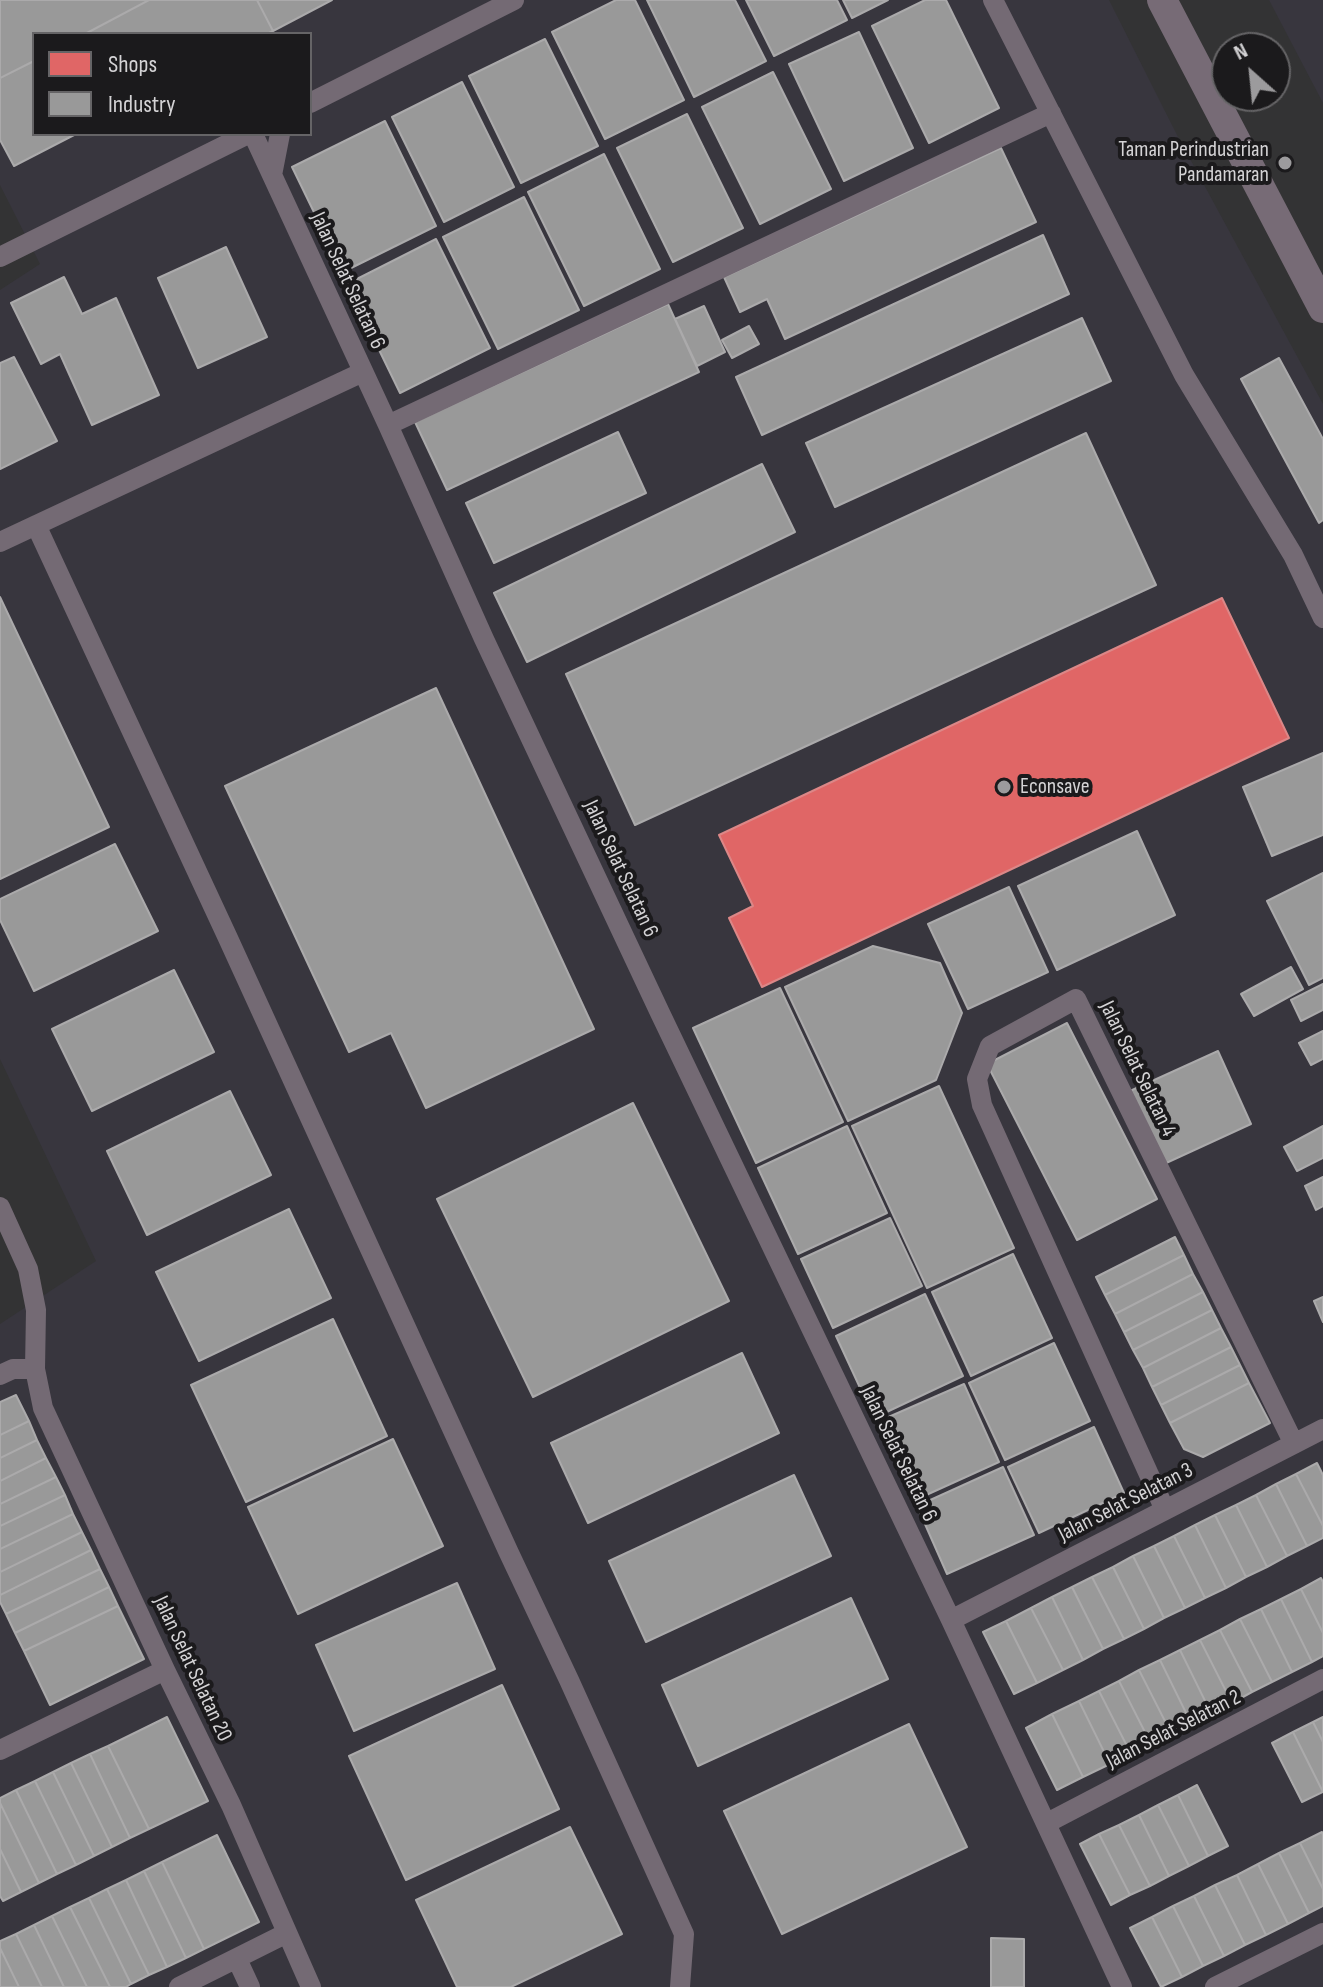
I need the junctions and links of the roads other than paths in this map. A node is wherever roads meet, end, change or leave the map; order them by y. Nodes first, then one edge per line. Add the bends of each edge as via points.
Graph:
1 (514, 0) edge
2 (993, 0) edge
3 (1162, 0) edge
4 (312, 102) edge
5 (1051, 113) junction
6 (246, 136) edge
7 (251, 136) edge
8 (279, 136) edge
9 (225, 146) junction
10 (270, 171) junction
11 (0, 257) edge
12 (1323, 308) edge
13 (363, 372) junction
14 (388, 425) junction
15 (36, 525) junction
16 (0, 542) edge
17 (1323, 618) edge
18 (0, 1207) edge
19 (35, 1369) junction
20 (0, 1375) edge
21 (1323, 1429) edge
22 (1294, 1444) junction
23 (1165, 1510) junction
24 (951, 1620) junction
25 (165, 1670) junction
26 (1323, 1679) edge
27 (0, 1750) edge
28 (1047, 1823) junction
29 (287, 1933) junction
30 (1323, 1933) edge
31 (237, 1959) junction
32 (179, 1987) edge
33 (250, 1987) edge
34 (311, 1987) edge
35 (680, 1987) edge
36 (1122, 1987) edge
37 (1215, 1987) edge

1 - 4 street
2 - 5 street
3 - 12 main road
5 - 14 street
5 - 17 street via 1184,375 1293,555
6 - 9 street
7 - 10 street, Jalan Selat Selatan 6
8 - 10 street
9 - 10 street
9 - 11 street
10 - 13 street, Jalan Selat Selatan 6
13 - 14 street, Jalan Selat Selatan 6
13 - 15 street
14 - 24 street, Jalan Selat Selatan 6 via 661,1015
15 - 16 street
15 - 35 street via 684,1934
18 - 19 street, Jalan Selat Selatan 20 via 28,1269 36,1310
19 - 20 street
19 - 25 street, Jalan Selat Selatan 20 via 43,1408
21 - 22 street, Jalan Selat Selatan 3
22 - 23 street, Jalan Selat Selatan 3
22 - 23 street, Jalan Selat Selatan 4 via 1076,999 990,1046 977,1079 982,1105
23 - 24 street, Jalan Selat Selatan 3
24 - 28 street, Jalan Selat Selatan 6
25 - 27 street
25 - 29 street, Jalan Selat Selatan 20
26 - 28 street, Jalan Selat Selatan 2
28 - 36 street, Jalan Selat Selatan 6
29 - 31 street
29 - 34 street, Jalan Selat Selatan 20
30 - 37 street
31 - 32 street
31 - 33 street

